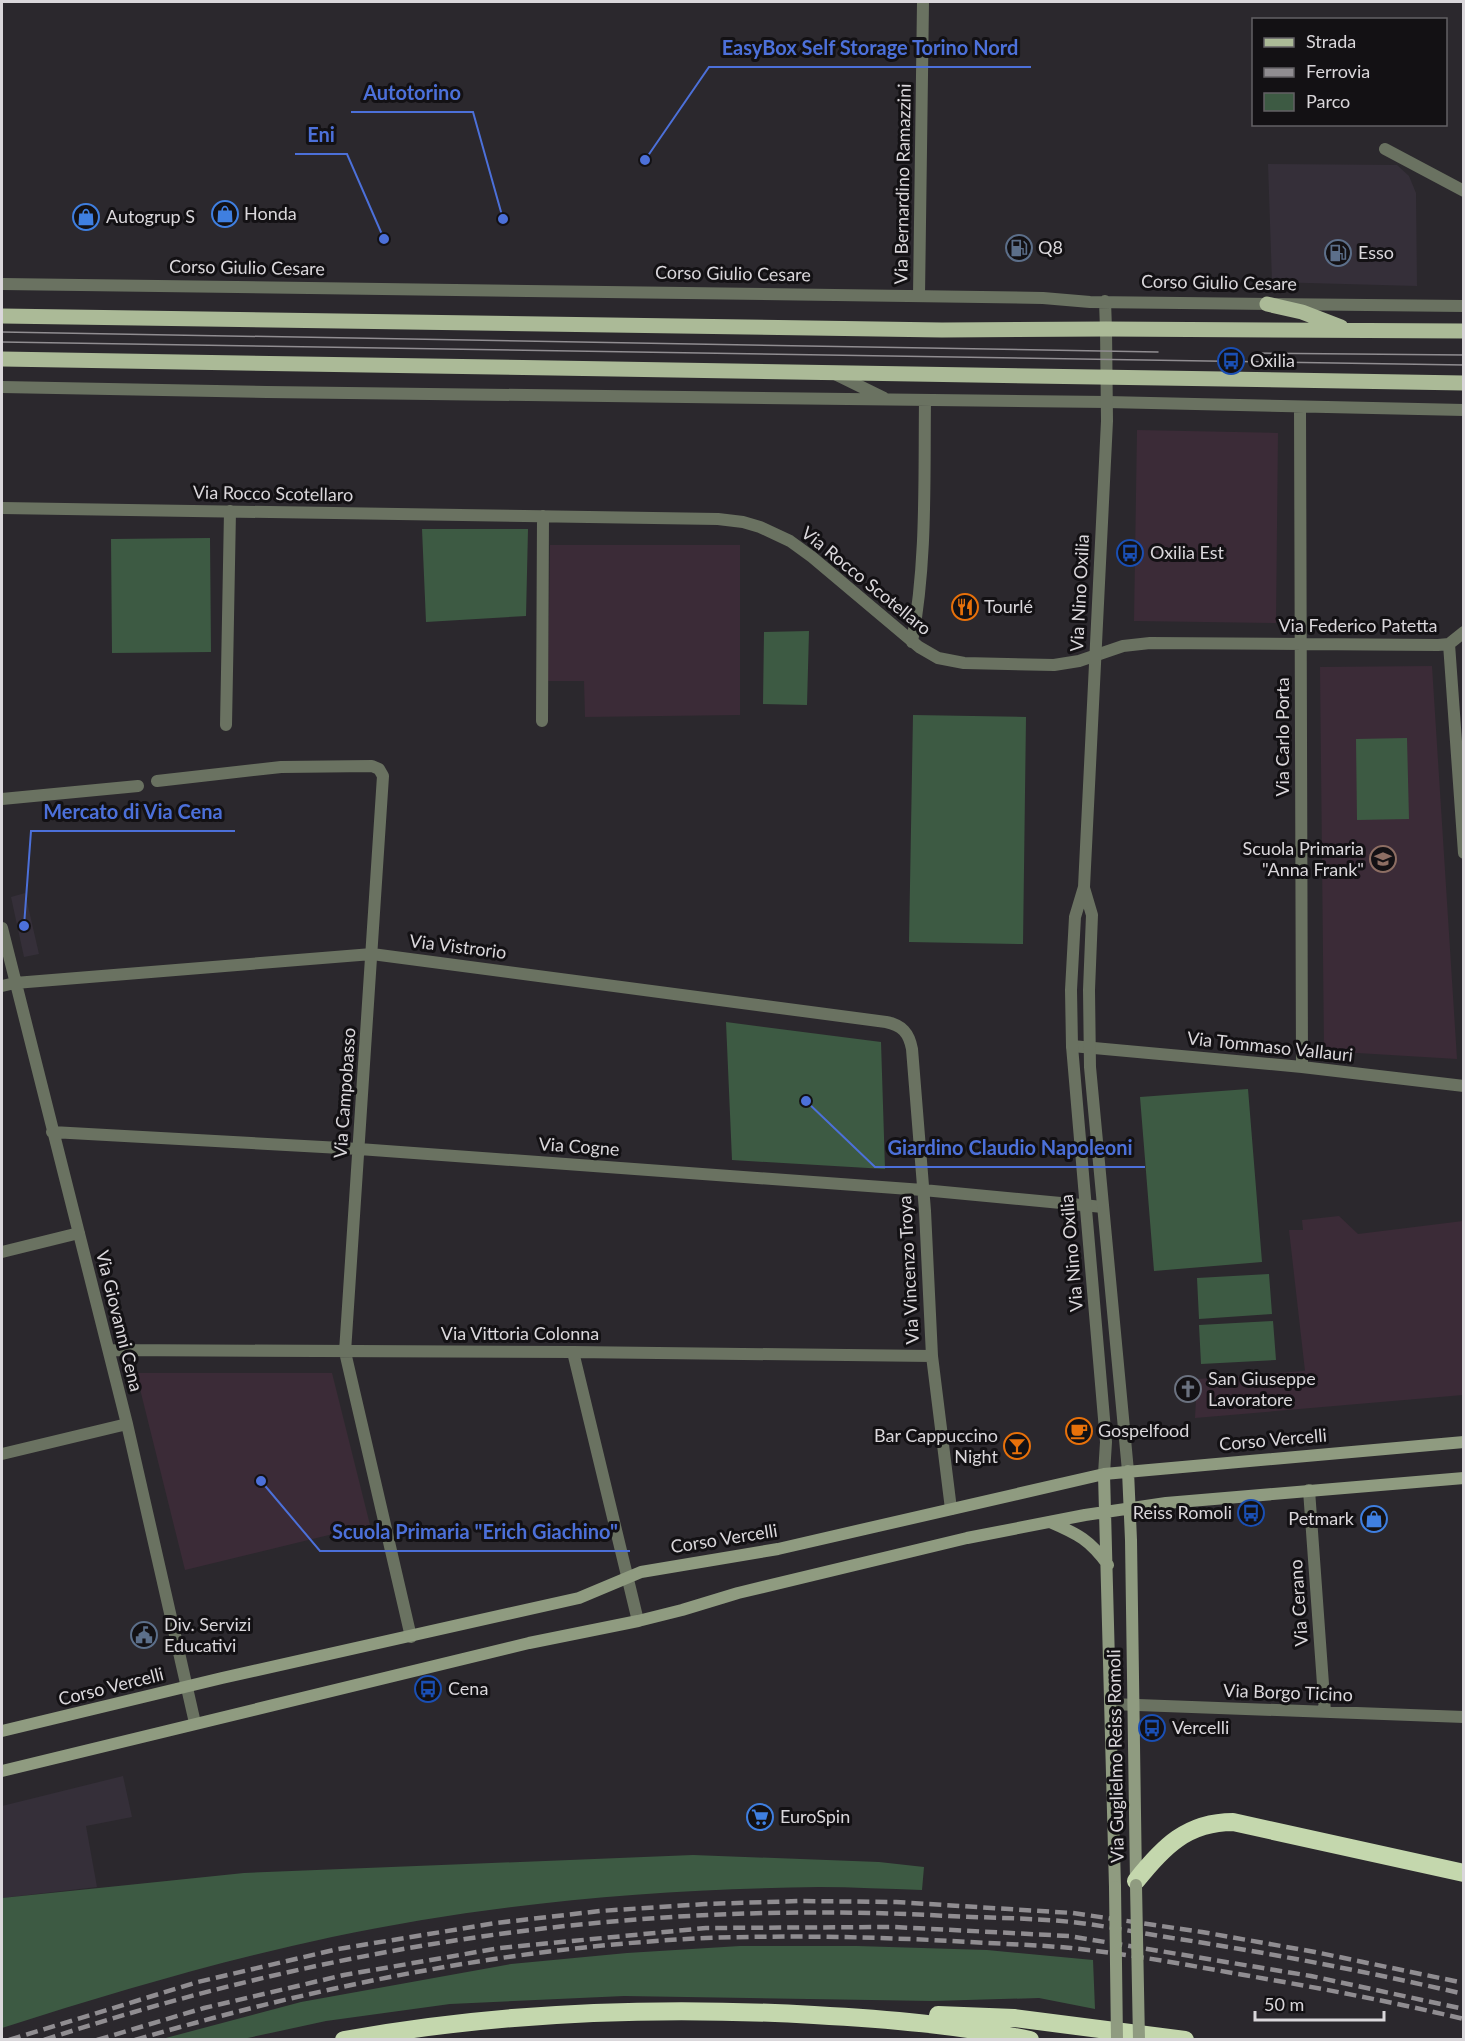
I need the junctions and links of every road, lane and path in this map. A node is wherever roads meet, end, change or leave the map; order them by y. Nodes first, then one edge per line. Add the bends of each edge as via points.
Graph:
1 (924, 2) edge
2 (1384, 149) dead end
3 (1464, 191) edge
4 (2, 284) edge
5 (919, 296) junction
6 (1105, 301) junction
7 (1267, 304) junction
8 (1464, 306) edge
9 (2, 316) edge
10 (1106, 329) junction
11 (1349, 330) junction
12 (1464, 331) edge
13 (2, 359) edge
14 (830, 372) junction
15 (1107, 378) junction
16 (1464, 383) edge
17 (2, 387) edge
18 (888, 400) junction
19 (924, 400) junction
20 (1107, 402) junction
21 (1300, 407) junction
22 (1464, 410) edge
23 (2, 508) edge
24 (230, 512) junction
25 (543, 516) junction
26 (1464, 632) edge
27 (912, 642) junction
28 (1449, 644) junction
29 (1300, 645) junction
30 (1095, 656) junction
31 (542, 721) dead end
32 (226, 725) dead end
33 (157, 781) dead end
34 (138, 786) dead end
35 (2, 800) edge
36 (1464, 853) edge
37 (1084, 886) junction
38 (2, 928) edge
39 (372, 954) junction
40 (15, 983) junction
41 (2, 986) edge
42 (905, 1031) joint
43 (1072, 1046) junction
44 (1088, 1047) junction
45 (1302, 1067) junction
46 (1464, 1086) edge
47 (52, 1132) junction
48 (359, 1149) junction
49 (922, 1190) junction
50 (1086, 1206) junction
51 (1103, 1207) junction
52 (79, 1233) junction
53 (2, 1252) edge
54 (109, 1350) junction
55 (345, 1352) junction
56 (573, 1352) junction
57 (932, 1356) junction
58 (127, 1424) junction
59 (1464, 1442) edge
60 (2, 1455) edge
61 (1128, 1471) junction
62 (1104, 1474) junction
63 (1464, 1478) edge
64 (1309, 1490) junction
65 (1130, 1508) junction
66 (951, 1509) junction
67 (1107, 1511) junction
68 (1049, 1522) junction
69 (1108, 1564) junction
70 (626, 1577) junction
71 (638, 1621) junction
72 (411, 1637) junction
73 (187, 1687) junction
74 (1111, 1704) junction
75 (1133, 1705) junction
76 (1325, 1712) junction
77 (1464, 1717) edge
78 (195, 1724) junction
79 (2, 1731) edge
80 (2, 1771) edge
81 (1464, 1873) edge
82 (1136, 1883) junction
83 (886, 2019) junction
84 (344, 2040) edge
85 (1030, 2040) edge
86 (1117, 2040) edge
87 (1139, 2040) edge
88 (1185, 2040) edge

1 - 5 street, Via Bernardino Ramazzini
2 - 3 street
4 - 5 street, Corso Giulio Cesare
5 - 6 street, Corso Giulio Cesare
6 - 7 street, Corso Giulio Cesare
6 - 10 street, Via Nino Oxilia
7 - 8 street, Corso Giulio Cesare
7 - 11 main road
9 - 10 main road
10 - 11 main road
10 - 15 street, Via Nino Oxilia
11 - 12 main road
13 - 14 main road
14 - 15 main road
14 - 18 street
15 - 16 main road
15 - 20 street, Via Nino Oxilia
17 - 18 street
18 - 19 street
19 - 20 street
19 - 27 street via 923,564
20 - 21 street
20 - 30 street, Via Nino Oxilia
21 - 22 street
21 - 29 street, Via Carlo Porta
23 - 24 street, Via Rocco Scotellaro
24 - 25 street, Via Rocco Scotellaro
24 - 32 street
25 - 27 street, Via Rocco Scotellaro via 718,519 768,530 807,552
25 - 31 street
26 - 28 street
27 - 30 street, Via Rocco Scotellaro via 938,658 964,663 1054,664
28 - 29 street, Via Federico Patetta
28 - 36 street, Via Federico Patetta
29 - 30 street, Via Federico Patetta via 1150,643 1123,646
29 - 45 street, Via Carlo Porta
30 - 37 street, Via Nino Oxilia
33 - 39 street, Via Campobasso via 281,767 379,769 384,783
34 - 35 street
37 - 43 street, Via Nino Oxilia via 1075,917
37 - 44 street, Via Nino Oxilia via 1092,915
38 - 40 street, Via Giovanni Cena
39 - 40 street, Via Vistrorio
39 - 42 street, Via Vistrorio via 891,1023
39 - 48 street, Via Campobasso
40 - 41 street, Via Vistrorio
40 - 47 street, Via Giovanni Cena
42 - 49 street, Via Vincenzo Troya via 912,1049
43 - 44 street, Via Tommaso Vallauri
43 - 50 street, Via Nino Oxilia
44 - 45 street, Via Tommaso Vallauri
44 - 51 street, Via Nino Oxilia
45 - 46 street, Via Tommaso Vallauri
47 - 48 street, Via Cogne
47 - 52 street, Via Giovanni Cena
48 - 49 street, Via Cogne
48 - 55 street, Via Campobasso
49 - 50 street, Via Cogne
49 - 57 street, Via Vincenzo Troya
50 - 51 street, Via Cogne
50 - 62 street, Via Nino Oxilia via 1107,1442
51 - 61 street, Via Nino Oxilia
52 - 53 street
52 - 54 street, Via Giovanni Cena
54 - 55 street, Via Vittoria Colonna
54 - 58 street, Via Giovanni Cena
55 - 56 street, Via Vittoria Colonna
55 - 72 street, Via Campobasso
56 - 57 street, Via Vittoria Colonna
56 - 70 street
57 - 66 street, Via Vincenzo Troya
58 - 60 street
58 - 73 street, Via Giovanni Cena
59 - 61 main road, Corso Vercelli
61 - 62 main road, Corso Vercelli
61 - 65 main road, Via Guglielmo Reiss Romoli
62 - 66 main road, Corso Vercelli
62 - 67 main road, Via Guglielmo Reiss Romoli
63 - 64 main road
64 - 65 main road
64 - 76 street, Via Cerano
65 - 67 main road
65 - 75 main road, Via Guglielmo Reiss Romoli
66 - 70 main road, Corso Vercelli via 778,1549
67 - 68 main road
67 - 69 main road, Via Guglielmo Reiss Romoli
68 - 69 main road via 1080,1535
68 - 71 main road via 738,1593
69 - 74 main road, Via Guglielmo Reiss Romoli
70 - 71 street
70 - 72 main road, Corso Vercelli via 579,1598
71 - 78 main road via 529,1643
72 - 73 main road, Corso Vercelli
73 - 78 street, Via Giovanni Cena
73 - 79 main road, Corso Vercelli
74 - 75 street, Via Borgo Ticino
74 - 86 main road, Via Guglielmo Reiss Romoli, bridge
75 - 76 street, Via Borgo Ticino
75 - 82 main road, Via Guglielmo Reiss Romoli
76 - 77 street, Via Borgo Ticino
78 - 80 main road
81 - 82 highway via 1233,1822 1214,1822 1169,1845
82 - 87 main road, Via Guglielmo Reiss Romoli, bridge
83 - 84 highway via 756,2011 640,2011 539,2015
83 - 85 highway
83 - 88 highway via 983,2016

